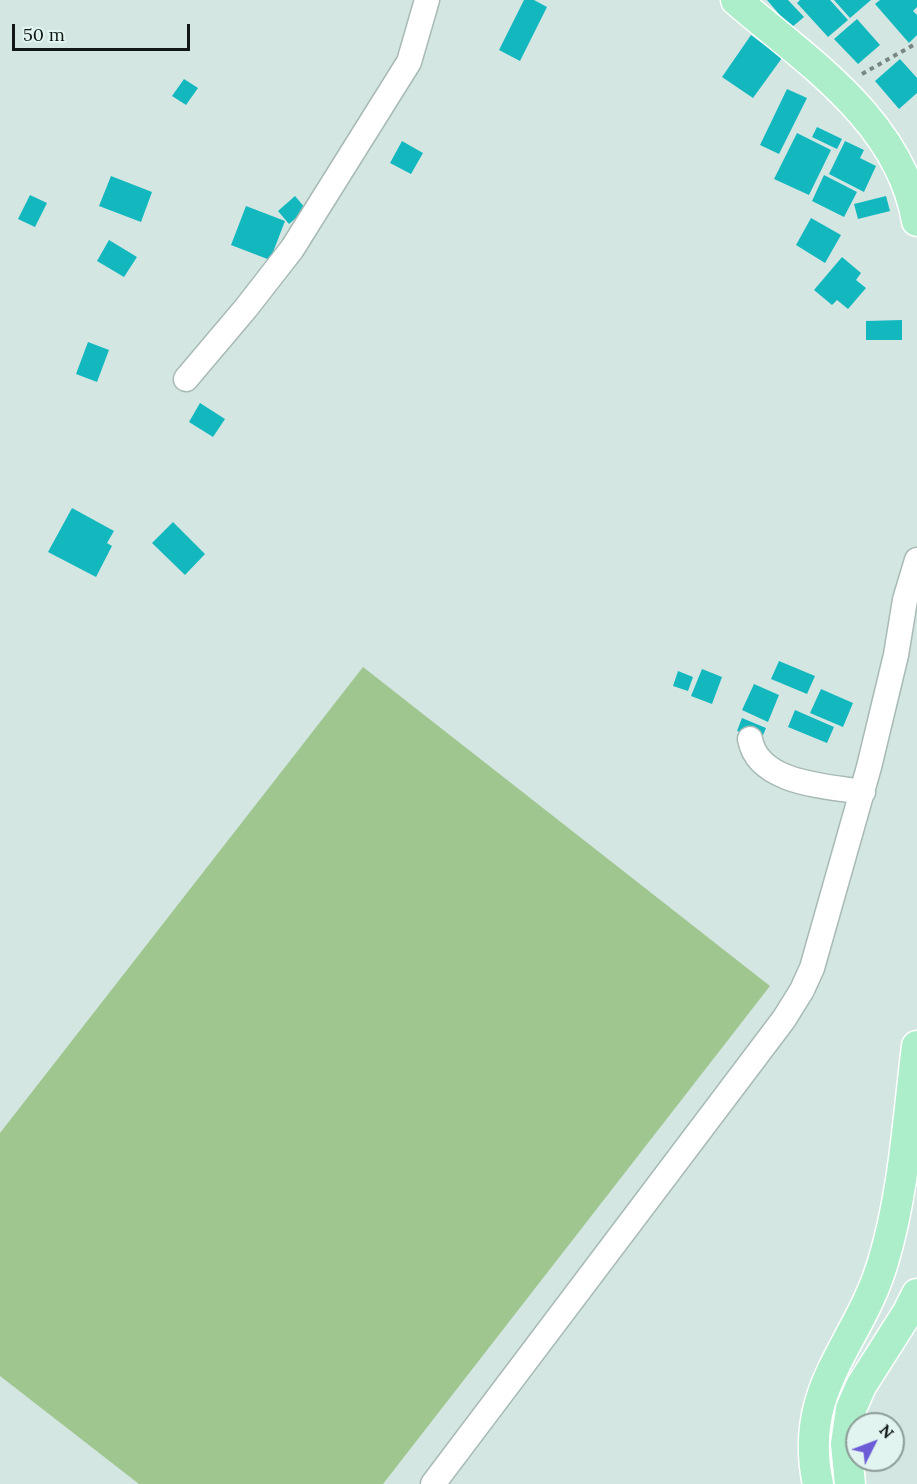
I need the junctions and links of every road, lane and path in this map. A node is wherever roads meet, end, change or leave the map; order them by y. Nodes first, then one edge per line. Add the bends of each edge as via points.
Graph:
1 (427, 0) edge
2 (736, 0) edge
3 (917, 43) edge
4 (838, 87) junction
5 (917, 221) edge
6 (186, 379) dead end
7 (917, 560) edge
8 (750, 739) dead end
9 (863, 792) junction
10 (917, 1046) edge
11 (917, 1294) edge
12 (846, 1482) edge
13 (433, 1484) edge
14 (818, 1484) edge

1 - 6 street via 409,62 298,239
2 - 4 main road
3 - 4 path
4 - 5 main road via 866,116 902,170
7 - 9 street
8 - 9 street via 759,761 788,778
9 - 13 street via 812,968 802,990
10 - 14 main road via 892,1228 883,1264 819,1404 813,1437
11 - 12 main road via 850,1409

